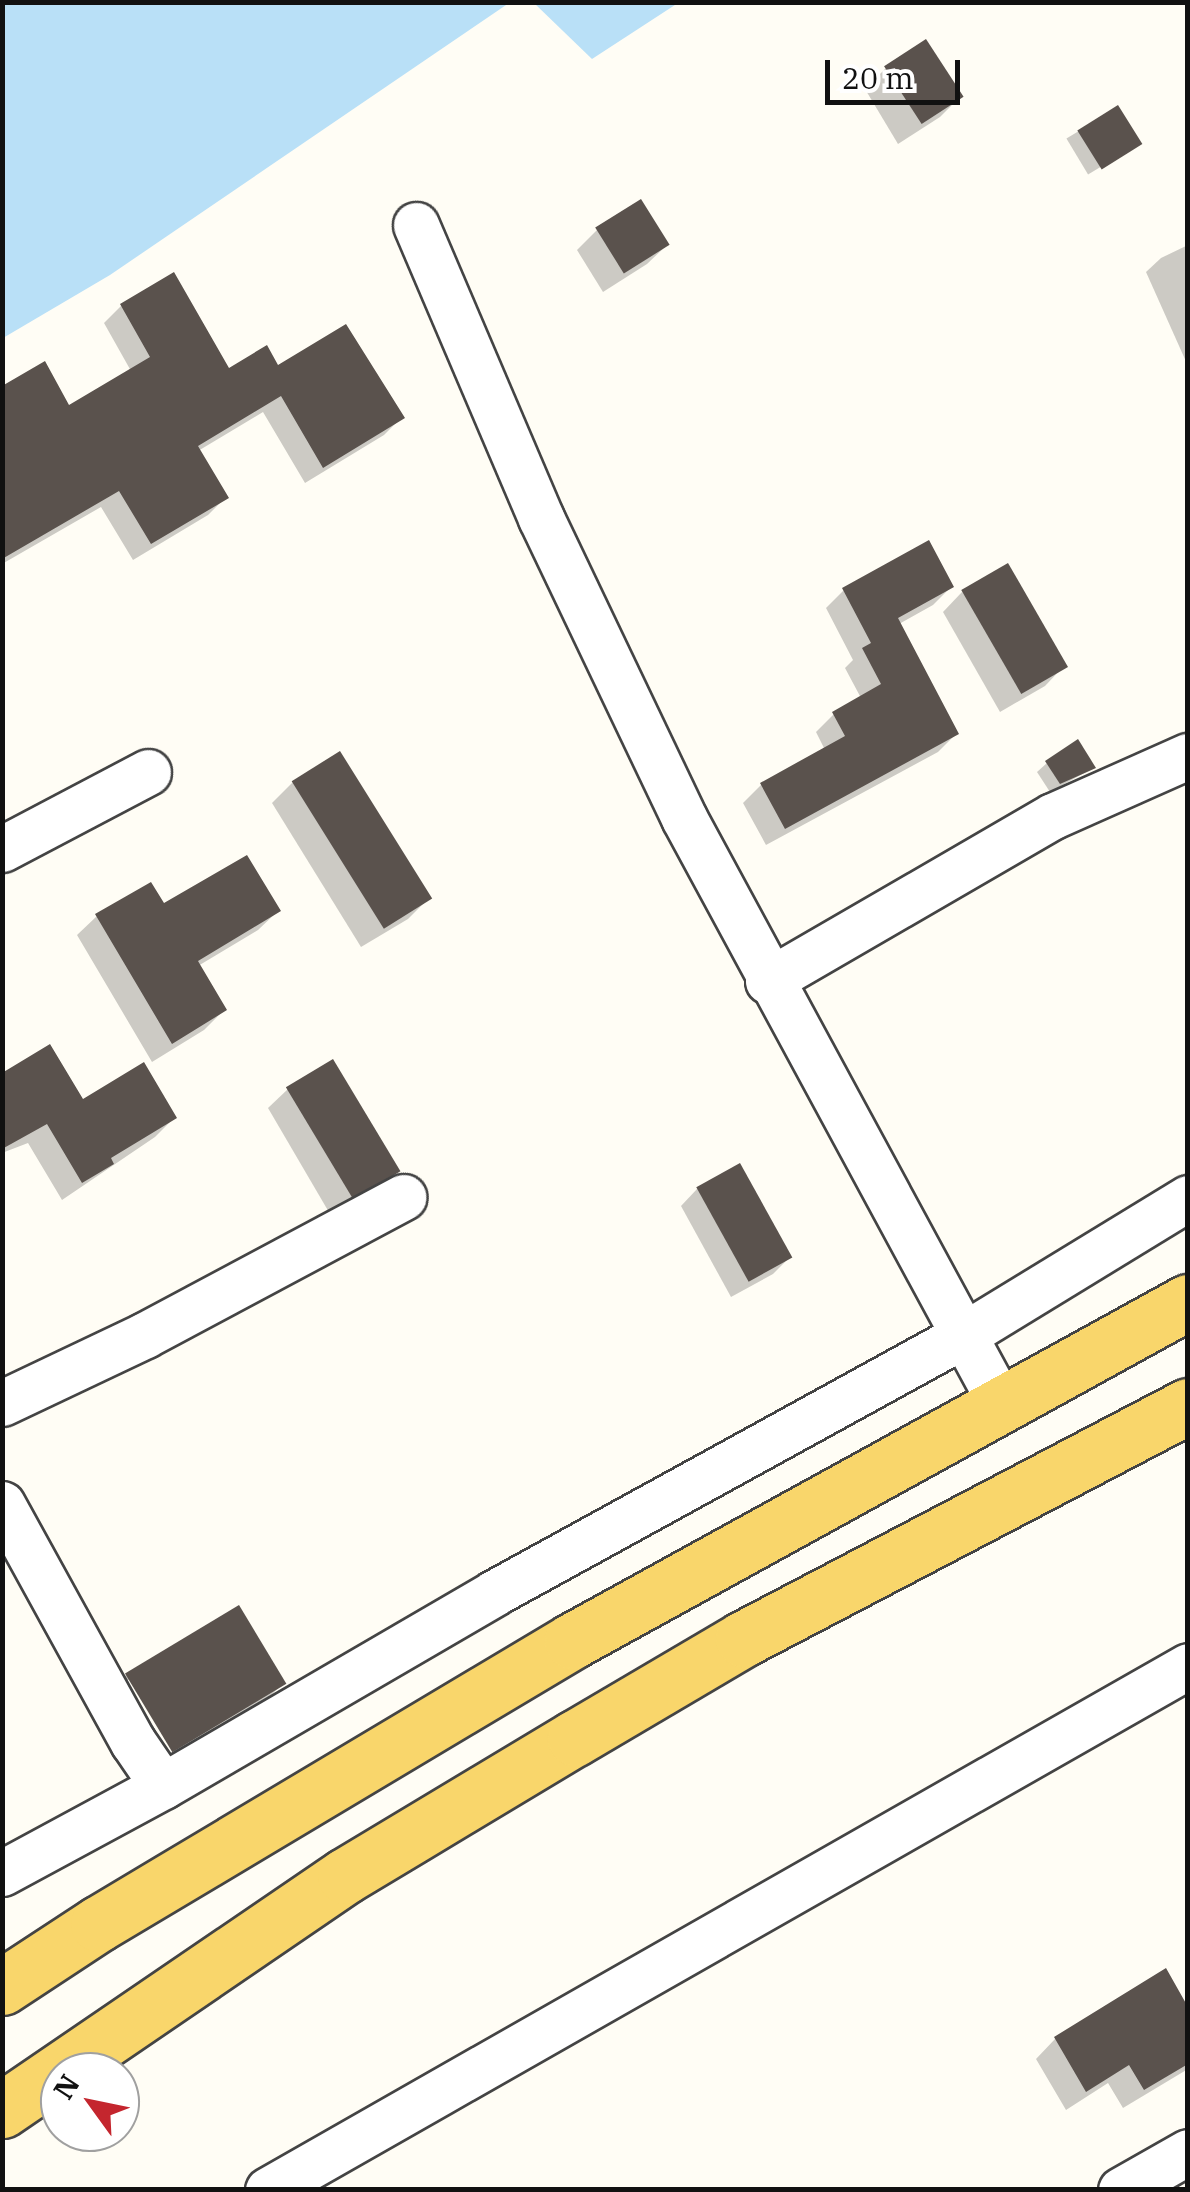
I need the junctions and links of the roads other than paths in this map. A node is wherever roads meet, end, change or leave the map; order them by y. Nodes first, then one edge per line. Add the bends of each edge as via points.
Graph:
1 (416, 225) dead end
2 (1188, 756) edge
3 (148, 772) dead end
4 (2, 849) edge
5 (768, 981) junction
6 (403, 1197) dead end
7 (1188, 1198) edge
8 (1188, 1302) edge
9 (962, 1336) junction
10 (2, 1404) edge
11 (1001, 1404) junction
12 (1188, 1406) edge
13 (2, 1504) edge
14 (1188, 1666) edge
15 (163, 1786) junction
16 (2, 1873) edge
17 (2, 1986) edge
18 (2, 2110) edge
19 (1188, 2152) edge
20 (280, 2187) edge
21 (1121, 2190) edge

1 - 5 street via 542,518
2 - 5 street via 1052,816
3 - 4 street
5 - 9 street
6 - 10 street
7 - 9 street
8 - 11 main road
9 - 11 street
9 - 15 street via 494,1593
11 - 17 main road via 572,1641
12 - 18 main road via 743,1639 576,1738 345,1876
13 - 15 street
14 - 20 street
15 - 16 street
19 - 21 street

